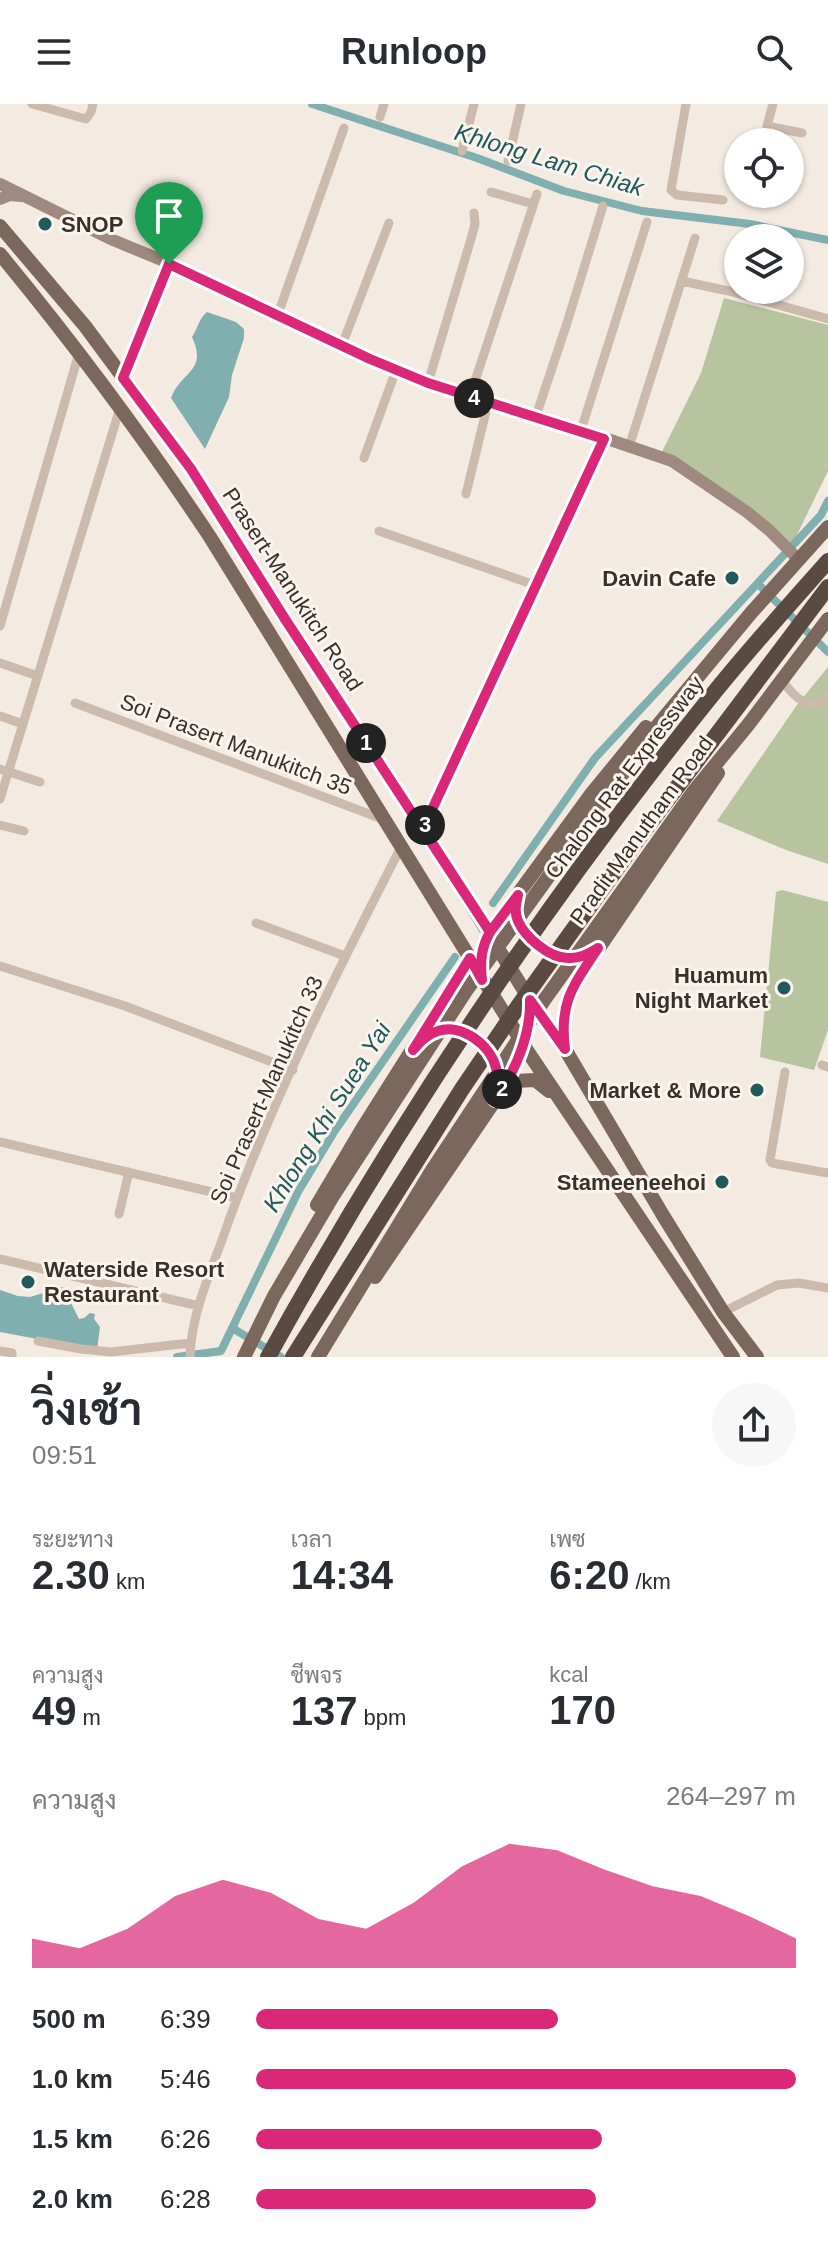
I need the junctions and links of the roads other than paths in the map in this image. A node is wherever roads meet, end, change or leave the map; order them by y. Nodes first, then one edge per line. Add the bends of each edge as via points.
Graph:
1 (32, 104) edge
2 (93, 104) edge
3 (384, 104) edge
4 (474, 104) edge
5 (521, 104) edge
6 (686, 104) edge
7 (773, 104) edge
8 (380, 117) dead end
9 (767, 126) joint
10 (344, 128) dead end
11 (777, 128) edge
12 (462, 151) dead end
13 (508, 161) dead end
14 (0, 184) edge
15 (491, 192) dead end
16 (25, 196) junction
17 (0, 199) edge
18 (723, 200) dead end
19 (603, 206) dead end
20 (474, 213) dead end
21 (647, 222) dead end
22 (389, 223) dead end
23 (0, 226) edge
24 (695, 238) dead end
25 (0, 254) edge
26 (169, 264) junction
27 (682, 281) junction
28 (278, 314) junction
29 (828, 319) edge
30 (342, 345) junction
31 (79, 353) junction
32 (396, 370) junction
33 (123, 378) junction
34 (428, 383) junction
35 (470, 396) junction
36 (488, 403) junction
37 (120, 408) junction
38 (536, 416) junction
39 (581, 430) junction
40 (604, 439) junction
41 (629, 447) junction
42 (364, 458) dead end
43 (466, 494) dead end
44 (828, 527) edge
45 (379, 531) dead end
46 (792, 553) junction
47 (828, 561) edge
48 (535, 585) junction
49 (828, 587) edge
50 (828, 619) edge
51 (0, 626) edge
52 (0, 663) edge
53 (706, 668) junction
54 (38, 676) junction
55 (782, 680) junction
56 (828, 696) edge
57 (75, 703) dead end
58 (0, 716) edge
59 (23, 724) junction
60 (748, 725) junction
61 (4, 770) edge
62 (40, 782) dead end
63 (0, 799) edge
64 (385, 820) junction
65 (0, 825) edge
66 (423, 829) junction
67 (24, 831) dead end
68 (401, 847) junction
69 (518, 895) junction
70 (256, 923) dead end
71 (490, 932) junction
72 (598, 948) junction
73 (345, 956) junction
74 (470, 958) junction
75 (0, 966) edge
76 (482, 980) junction
77 (530, 1000) junction
78 (523, 1044) junction
79 (565, 1049) junction
80 (413, 1050) junction
81 (293, 1070) junction
82 (785, 1072) dead end
83 (498, 1095) junction
84 (558, 1099) junction
85 (0, 1142) edge
86 (129, 1172) junction
87 (828, 1173) edge
88 (237, 1198) junction
89 (119, 1214) dead end
90 (0, 1259) edge
91 (828, 1288) edge
92 (274, 1296) junction
93 (199, 1306) junction
94 (723, 1312) junction
95 (336, 1330) junction
96 (38, 1341) dead end
97 (250, 1345) edge
98 (0, 1351) edge
99 (190, 1351) edge
100 (102, 1354) edge
101 (12, 1357) edge
102 (268, 1357) edge
103 (293, 1357) edge
104 (318, 1357) edge
105 (733, 1357) edge
106 (757, 1357) edge

1 - 2 street via 86,119
3 - 8 street
4 - 12 street
5 - 13 street
6 - 18 street via 671,190
7 - 9 street
9 - 11 street
10 - 28 street
14 - 16 street
15 - 35 street via 535,199
16 - 17 street
16 - 26 street
19 - 38 street
20 - 34 street
21 - 39 street
22 - 30 street
23 - 33 main road, Prasert-Manukitch Road
24 - 27 street
25 - 31 main road, Prasert-Manukitch Road
26 - 28 street
26 - 33 street
27 - 29 street
27 - 41 street
28 - 30 street
30 - 32 street
31 - 37 main road, Prasert-Manukitch Road
31 - 51 street
32 - 34 street
32 - 42 street
33 - 66 main road, Prasert-Manukitch Road via 191,469
34 - 35 street
35 - 36 street
36 - 38 street
36 - 43 street
37 - 54 street
37 - 64 main road, Prasert-Manukitch Road via 210,537
38 - 39 street
39 - 40 street
40 - 41 street
40 - 48 street
41 - 46 street via 678,464 747,512
44 - 46 main road
45 - 48 street
46 - 53 main road via 768,594
47 - 102 highway, Chalong Rat Expressway via 682,733 527,944 389,1150
48 - 66 street
49 - 103 highway via 517,1008
50 - 55 main road, Pradit Manutham Road
52 - 54 street
53 - 69 main road via 631,744
53 - 92 main road via 657,726 466,991
54 - 59 street
55 - 56 street via 806,704
55 - 60 main road, Pradit Manutham Road
57 - 64 street, Soi Prasert Manukitch 35
58 - 59 street
59 - 61 street
60 - 72 main road
60 - 95 main road, Pradit Manutham Road via 693,792 521,1034
61 - 62 street
61 - 63 street
64 - 68 main road, Prasert-Manukitch Road
65 - 67 street
66 - 71 main road, Prasert-Manukitch Road
68 - 73 street, Soi Prasert-Manukitch 33
68 - 74 main road, Prasert-Manukitch Road
69 - 71 main road
69 - 72 main road via 518,921 545,949 568,958
70 - 73 street
71 - 76 main road via 481,954
71 - 77 main road, Prasert-Manukitch Road
72 - 79 main road via 568,998
73 - 81 street, Soi Prasert-Manukitch 33
74 - 76 main road, Prasert-Manukitch Road
74 - 80 main road
75 - 81 street via 125,1006
76 - 78 main road, Prasert-Manukitch Road
77 - 78 main road
77 - 79 main road, Prasert-Manukitch Road
78 - 83 main road
78 - 84 main road, Prasert-Manukitch Road
79 - 94 main road, Prasert-Manukitch Road
80 - 83 main road via 446,1029 471,1036 496,1067
80 - 92 main road via 313,1213
81 - 88 street, Soi Prasert-Manukitch 33
82 - 87 street via 770,1160
83 - 84 main road via 516,1081 535,1080
83 - 95 main road
84 - 105 main road, Prasert-Manukitch Road
85 - 86 street
86 - 88 street
86 - 89 street
88 - 93 street, Soi Prasert-Manukitch 33
90 - 93 street
91 - 94 street via 777,1285
92 - 97 main road
93 - 99 street, Soi Prasert-Manukitch 33
94 - 106 main road, Prasert-Manukitch Road
95 - 104 main road, Pradit Manutham Road
96 - 100 street
98 - 101 street
99 - 100 street

